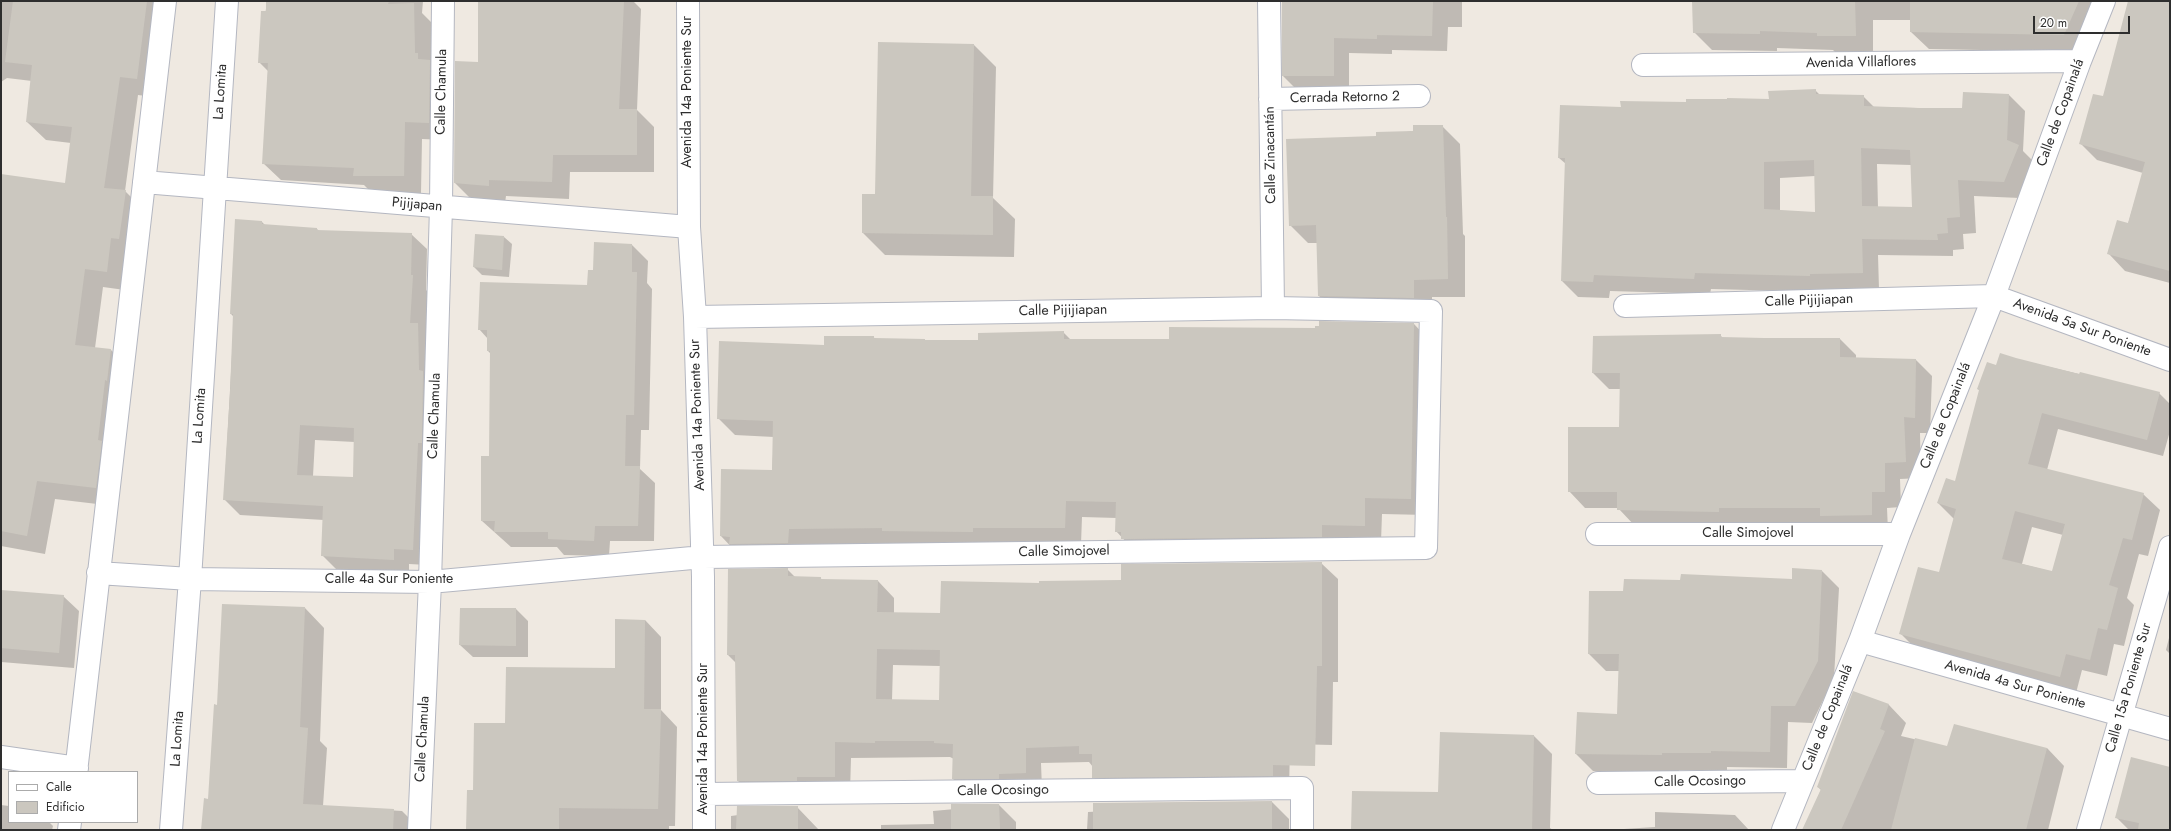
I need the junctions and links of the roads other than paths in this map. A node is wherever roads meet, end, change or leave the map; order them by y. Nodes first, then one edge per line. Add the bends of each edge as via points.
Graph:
1 (165, 1) edge
2 (227, 1) edge
3 (443, 1) edge
4 (688, 1) edge
5 (1269, 1) edge
6 (2104, 1) edge
7 (2080, 61) junction
8 (1643, 65) dead end
9 (1419, 96) dead end
10 (1270, 99) junction
11 (144, 182) junction
12 (214, 187) junction
13 (441, 207) junction
14 (689, 227) junction
15 (1994, 296) junction
16 (1625, 306) dead end
17 (1273, 308) junction
18 (695, 317) junction
19 (2170, 360) edge
20 (1597, 534) dead end
21 (1899, 534) junction
22 (2170, 547) edge
23 (1426, 548) joint
24 (703, 557) junction
25 (98, 573) junction
26 (190, 579) junction
27 (430, 582) junction
28 (1860, 641) junction
29 (2121, 715) junction
30 (2170, 729) edge
31 (1, 757) edge
32 (76, 770) edge
33 (1802, 781) junction
34 (1598, 783) dead end
35 (704, 794) junction
36 (171, 830) edge
37 (419, 830) edge
38 (704, 830) edge
39 (1302, 830) edge
40 (1783, 830) edge
41 (2088, 830) edge

1 - 11 street
2 - 12 street, La Lomita
3 - 13 street, Calle Chamula
4 - 14 street, Avenida 14a Poniente Sur
5 - 10 street, Calle Zinacantán
6 - 7 street, Calle de Copainalá
7 - 8 street, Avenida Villaflores
7 - 15 street, Calle de Copainalá
9 - 10 street, Cerrada Retorno 2
10 - 17 street, Calle Zinacantán
11 - 12 street, Pijijapan
11 - 25 street
12 - 13 street, Pijijapan
12 - 26 street, La Lomita
13 - 14 street, Pijijapan
13 - 27 street, Calle Chamula
14 - 18 street, Avenida 14a Poniente Sur
15 - 16 street, Calle Pijijiapan
15 - 19 street, Avenida 5a Sur Poniente
15 - 21 street, Calle de Copainalá
17 - 18 street, Calle Pijijiapan
17 - 23 street, Calle Pijijiapan via 1431,311
18 - 24 street, Avenida 14a Poniente Sur
20 - 21 street, Calle Simojovel
21 - 28 street, Calle de Copainalá
22 - 29 street, Calle 15a Poniente Sur
23 - 24 street, Calle Simojovel
24 - 27 street, Calle 4a Sur Poniente
24 - 35 street, Avenida 14a Poniente Sur
25 - 26 street, Calle 4a Sur Poniente
25 - 32 street
26 - 27 street, Calle 4a Sur Poniente
26 - 36 street, La Lomita
27 - 37 street, Calle Chamula
28 - 29 street, Avenida 4a Sur Poniente
28 - 33 street, Calle de Copainalá
29 - 30 street, Avenida 4a Sur Poniente
29 - 41 street, Calle 15a Poniente Sur
31 - 32 street
33 - 34 street, Calle Ocosingo
33 - 40 street, Calle de Copainalá
35 - 38 street, Avenida 14a Poniente Sur
35 - 39 street, Calle Ocosingo via 1302,788

